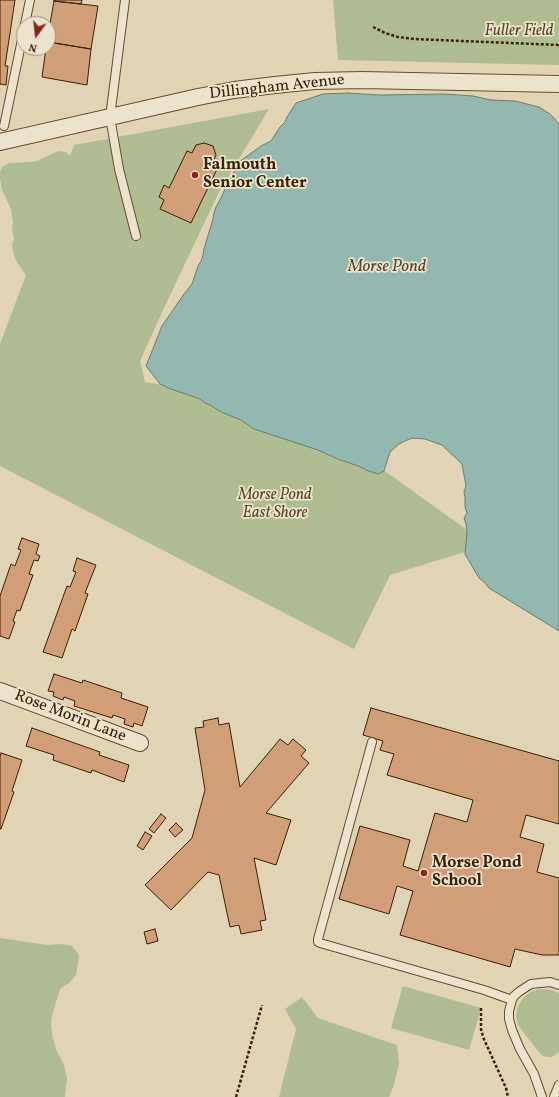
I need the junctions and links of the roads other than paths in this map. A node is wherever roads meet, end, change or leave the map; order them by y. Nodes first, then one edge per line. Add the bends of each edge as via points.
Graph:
1 (30, 0) edge
2 (125, 0) edge
3 (27, 16) edge
4 (19, 56) edge
5 (559, 84) edge
6 (110, 117) junction
7 (3, 132) edge
8 (136, 236) dead end
9 (1, 691) edge
10 (372, 742) dead end
11 (140, 743) dead end
12 (559, 985) edge
13 (512, 1000) junction
14 (559, 1085) edge
15 (542, 1097) edge
16 (554, 1097) edge

1 - 3 lane
2 - 6 lane
4 - 7 lane
5 - 6 street, Dillingham Avenue via 315,81 205,95
6 - 7 street, Dillingham Avenue
6 - 8 lane via 119,169
9 - 11 street, Rose Morin Lane
10 - 13 lane via 318,942
12 - 13 lane via 550,982 532,984 520,990
13 - 15 lane via 509,1011 512,1030 534,1074
14 - 16 lane

